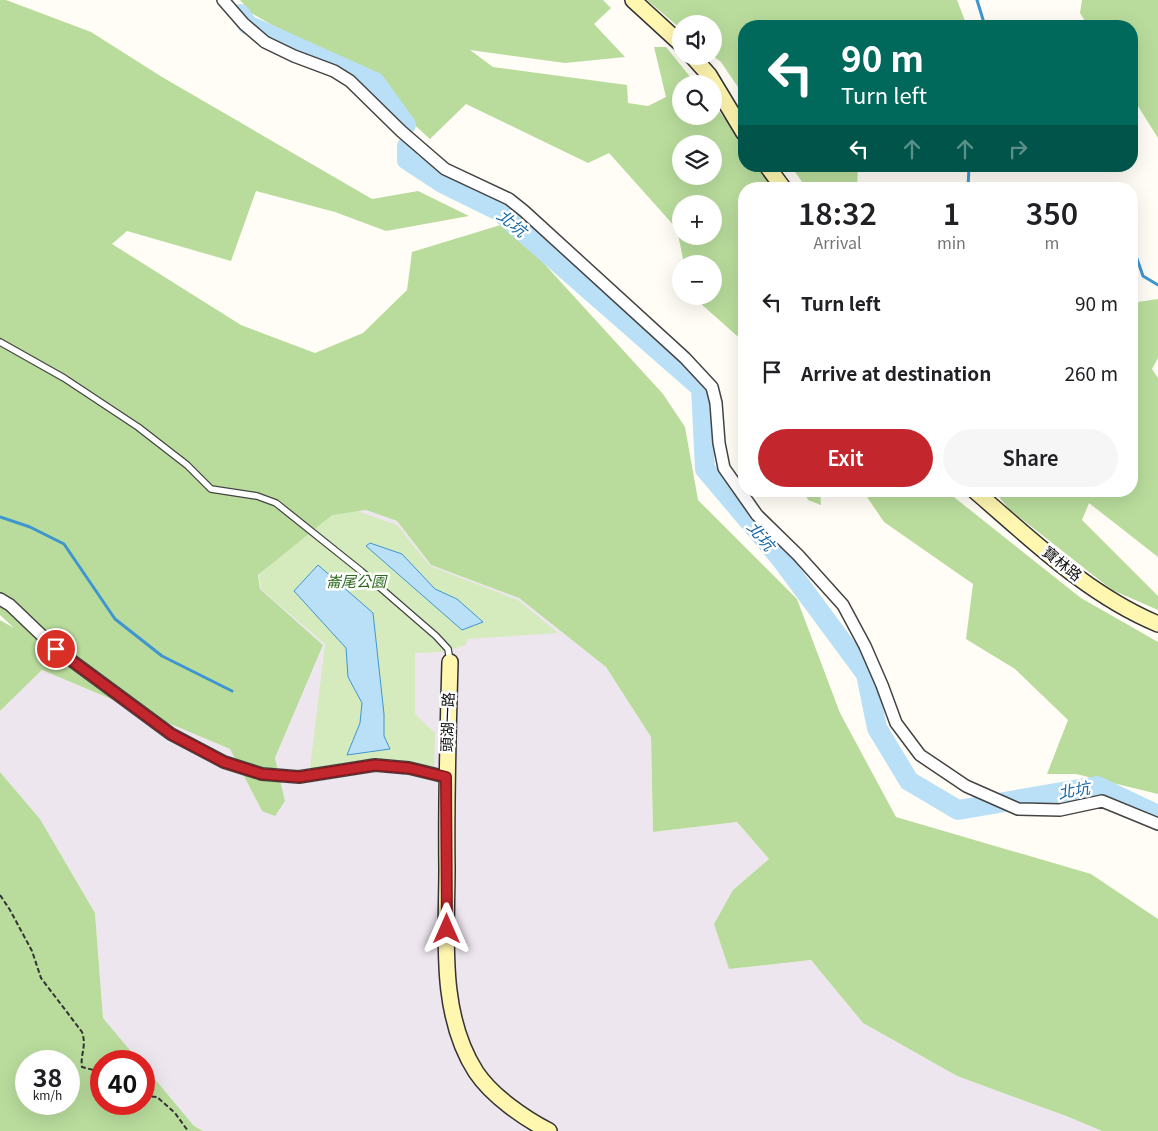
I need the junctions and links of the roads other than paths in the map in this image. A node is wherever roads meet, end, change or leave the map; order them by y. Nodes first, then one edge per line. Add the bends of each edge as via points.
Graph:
1 (223, 0) edge
2 (633, 0) edge
3 (672, 36) edge
4 (700, 65) edge
5 (738, 123) edge
6 (0, 342) edge
7 (738, 488) edge
8 (744, 497) edge
9 (982, 497) edge
10 (0, 599) edge
11 (1158, 624) edge
12 (450, 662) joint
13 (446, 777) junction
14 (1158, 824) edge
15 (549, 1131) edge

1 - 7 street via 265,42 350,81 445,169 509,199 685,358 712,387 724,468
2 - 3 street
4 - 5 street
6 - 12 lane via 64,378 138,427 212,489 257,496 276,503 436,636 448,649
8 - 14 street via 757,515 843,606 865,646 896,723 920,756 966,786 1018,809 1060,810 1102,801
9 - 11 street, 寶林路 via 1091,588
10 - 13 street via 56,649 171,734 224,762 262,774 299,777 375,765 409,768
12 - 13 street, 頭湖一路
13 - 15 street, 頭湖一路 via 447,965 458,1035 476,1072 502,1100

